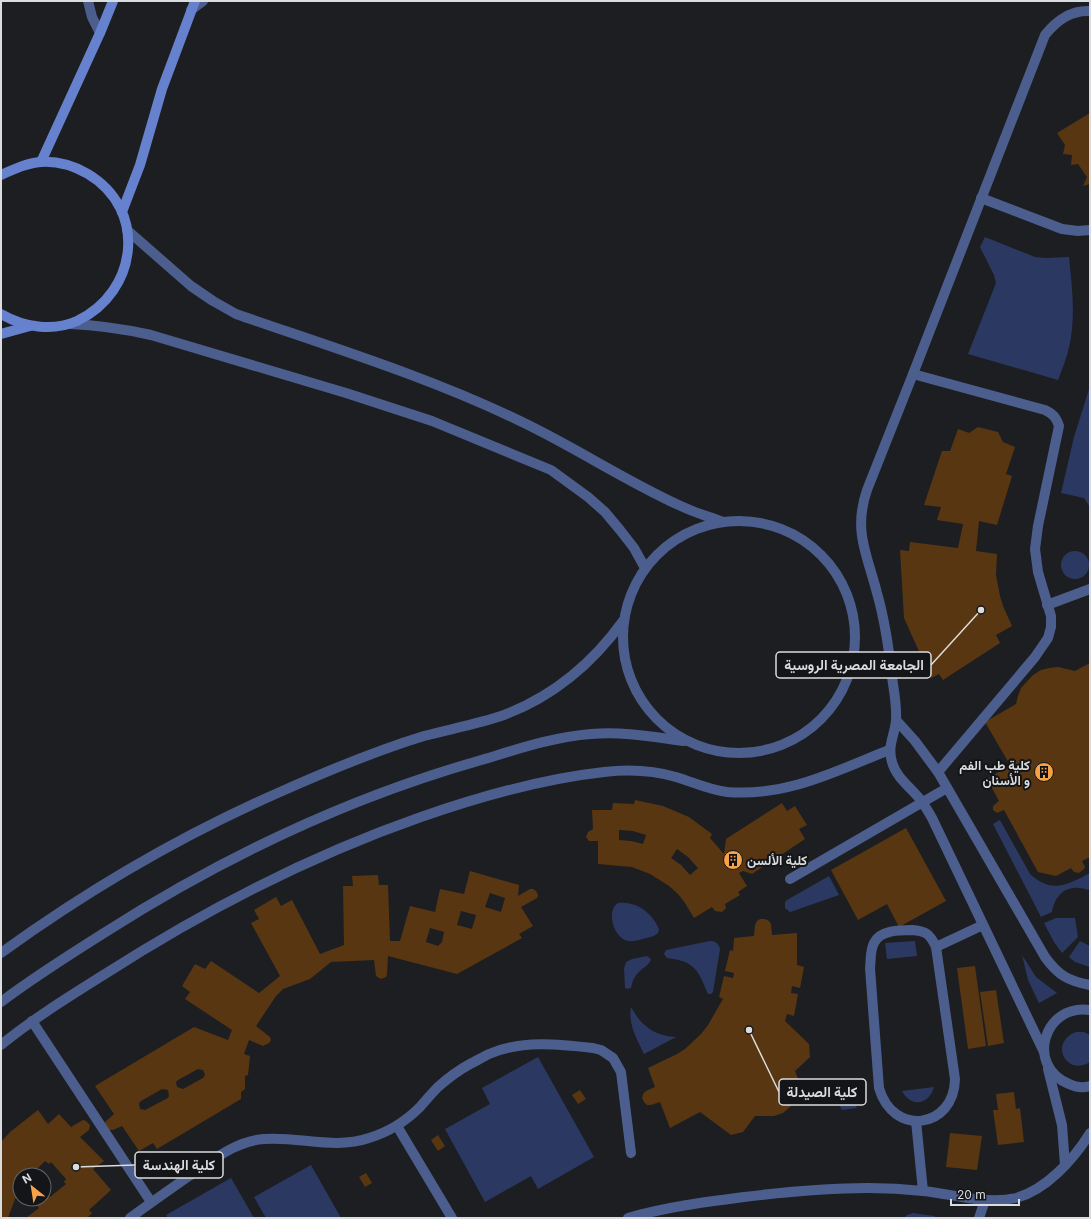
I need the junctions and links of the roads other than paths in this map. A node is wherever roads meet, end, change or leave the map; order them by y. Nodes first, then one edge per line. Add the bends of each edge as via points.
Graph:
1 (88, 1) edge
2 (113, 1) edge
3 (204, 1) edge
4 (193, 6) edge
5 (1090, 11) edge
6 (100, 33) junction
7 (41, 162) junction
8 (1, 175) edge
9 (981, 198) junction
10 (122, 212) junction
11 (127, 230) junction
12 (1090, 230) edge
13 (1, 314) edge
14 (70, 324) junction
15 (30, 326) junction
16 (1, 334) edge
17 (913, 374) junction
18 (723, 522) junction
19 (645, 568) junction
20 (1090, 589) edge
21 (1047, 605) junction
22 (623, 621) junction
23 (896, 720) junction
24 (684, 741) junction
25 (889, 750) junction
26 (938, 772) junction
27 (947, 788) junction
28 (922, 803) junction
29 (790, 879) dead end
30 (983, 925) junction
31 (936, 948) junction
32 (1, 953) edge
33 (1090, 985) edge
34 (1, 1002) edge
35 (1089, 1006) edge
36 (32, 1021) junction
37 (1, 1045) edge
38 (1044, 1052) junction
39 (1048, 1065) junction
40 (1090, 1086) edge
41 (916, 1121) junction
42 (397, 1126) junction
43 (1090, 1134) edge
44 (631, 1153) dead end
45 (1065, 1165) junction
46 (923, 1191) junction
47 (985, 1200) junction
48 (151, 1202) junction
49 (130, 1218) edge
50 (452, 1218) edge
51 (628, 1218) edge
52 (979, 1218) edge

1 - 6 street
2 - 6 street
3 - 4 street
4 - 10 street via 162,89 140,165
5 - 9 street via 1074,13 1063,18 1045,35
6 - 7 street
7 - 8 street via 18,167
7 - 10 street via 61,163 97,180 111,194
9 - 12 street via 1062,229
9 - 17 street
10 - 11 street
11 - 14 street via 128,250 124,270 116,288 104,303 88,316
11 - 18 street via 192,286 236,314 467,397 571,446 666,499
13 - 15 street
14 - 15 street
14 - 19 street via 97,325 151,334 346,393 432,421 551,470 570,482 605,512 634,548
15 - 16 street
17 - 21 street via 1045,410 1052,413 1056,419 1058,433 1035,549
17 - 23 street via 862,502 860,516 862,542 886,635
18 - 19 street via 693,530 666,546
18 - 24 street via 757,522 790,531 818,550 840,576 853,607 857,640 851,674 836,704 812,729 783,746 750,754 716,752
19 - 22 street via 631,593
20 - 21 street
21 - 26 street via 1051,627 1042,648
22 - 24 street via 623,650 629,678 642,703 661,725
22 - 32 street via 608,642 571,678 533,702 503,715 374,753 278,792 142,862 69,906
23 - 25 street
23 - 26 street
24 - 34 street via 624,733 562,737 446,770 394,788 293,829 173,891 60,960
25 - 28 street via 898,775
25 - 36 street via 811,781 779,790 727,792 659,772 622,770 534,783 452,806 322,856 232,899 151,944
26 - 27 street
27 - 28 street
27 - 33 street via 1045,957 1054,969 1066,978
28 - 29 street
28 - 30 street via 932,818
30 - 31 street
30 - 38 street
31 - 41 street via 955,1089 948,1106 942,1112 926,1120
31 - 41 street via 932,938 924,931 901,930 882,935 874,941 871,950 870,968 880,1088 884,1101 892,1111 899,1117
35 - 38 street via 1071,1011 1050,1026 1046,1034
36 - 37 street
36 - 48 street
38 - 39 street
39 - 40 street via 1054,1075 1064,1082 1074,1087
39 - 45 street via 1062,1125
41 - 46 street
42 - 44 street via 449,1078 488,1054 533,1044 593,1048 613,1058 621,1072
42 - 48 street via 368,1139 336,1144 274,1139 245,1142
42 - 50 street
43 - 45 street
45 - 47 street via 1029,1194 1015,1198
46 - 47 street
46 - 51 street via 868,1188 783,1193 688,1204
47 - 52 street
48 - 49 street

